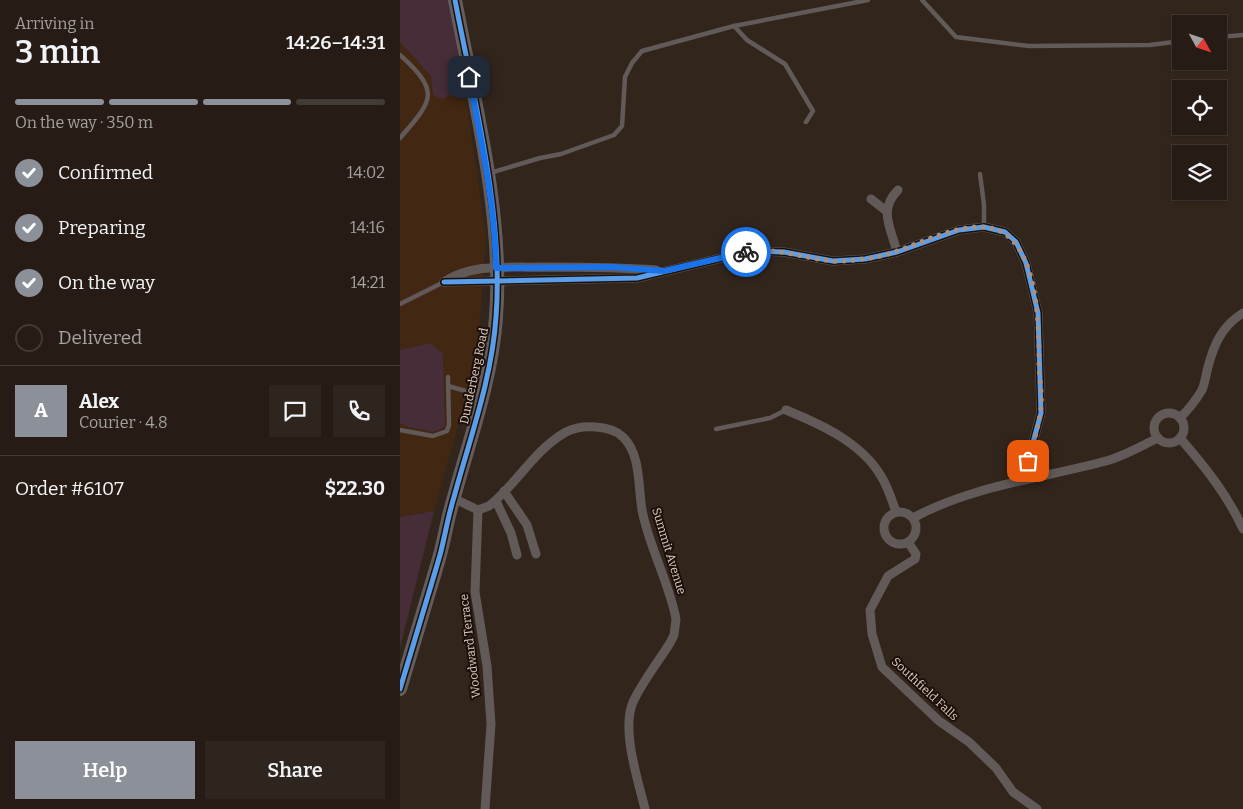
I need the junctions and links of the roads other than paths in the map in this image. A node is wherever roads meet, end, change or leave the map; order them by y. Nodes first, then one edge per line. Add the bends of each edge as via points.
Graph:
1 (455, 0) edge
2 (868, 0) edge
3 (922, 0) edge
4 (734, 26) junction
5 (1243, 35) edge
6 (1228, 36) edge
7 (1172, 42) edge
8 (400, 55) edge
9 (806, 122) dead end
10 (400, 138) edge
11 (488, 174) junction
12 (980, 174) dead end
13 (898, 190) dead end
14 (871, 199) dead end
15 (886, 210) junction
16 (984, 227) junction
17 (898, 252) junction
18 (560, 267) junction
19 (614, 267) junction
20 (664, 271) junction
21 (497, 274) junction
22 (614, 279) junction
23 (559, 280) junction
24 (444, 282) joint
25 (400, 304) edge
26 (1243, 313) edge
27 (448, 377) dead end
28 (448, 386) junction
29 (481, 396) junction
30 (786, 410) joint
31 (1180, 418) junction
32 (716, 429) dead end
33 (400, 430) edge
34 (1158, 438) junction
35 (1180, 438) junction
36 (1032, 478) junction
37 (504, 491) junction
38 (453, 498) junction
39 (496, 500) junction
40 (478, 510) junction
41 (896, 512) junction
42 (913, 518) junction
43 (1243, 529) edge
44 (908, 542) junction
45 (536, 554) dead end
46 (517, 555) dead end
47 (400, 689) edge
48 (485, 809) edge
49 (645, 809) edge
50 (1037, 809) edge

1 - 11 street, Dunderberg Road
2 - 4 lane
3 - 7 lane via 956,37 1029,46
4 - 9 lane via 747,40 785,64 813,111
4 - 11 lane via 642,51 625,78 622,126 614,136
5 - 6 lane
8 - 10 lane via 420,73 428,94 426,106
11 - 21 street, Dunderberg Road
12 - 16 lane
13 - 15 street
14 - 15 street
15 - 17 street
16 - 17 street via 959,230
16 - 36 street via 1005,232 1016,242 1026,263 1038,313 1041,413 1028,461
17 - 20 street via 833,261 784,252 751,251
18 - 19 street
18 - 21 street
18 - 23 street
19 - 20 street
19 - 22 street
20 - 22 street via 637,278
21 - 23 street
21 - 24 street via 471,270
21 - 29 street, Dunderberg Road via 491,358
22 - 23 street
24 - 25 lane
26 - 31 street via 1220,333 1203,388
27 - 28 lane
28 - 29 lane
28 - 33 lane via 447,431 433,436
29 - 38 street, Dunderberg Road
30 - 32 lane via 770,418
30 - 41 street via 840,436 864,456 881,476
31 - 34 street via 1170,413 1159,417 1154,427
31 - 35 street via 1184,428
34 - 35 street via 1169,443
34 - 36 street via 1108,461
35 - 43 street via 1222,489
36 - 42 street via 936,506
37 - 39 street, Summit Avenue
37 - 45 street via 527,525
37 - 49 street, Summit Avenue via 548,444 577,428 614,430 625,438 632,451 644,520 676,619 674,635 633,704 629,721 630,741
38 - 40 street
38 - 47 street, Dunderberg Road
39 - 40 street, Summit Avenue
39 - 46 street
40 - 48 street, Woodward Terrace via 475,592 487,666 490,724
41 - 42 street
41 - 44 street via 886,521 886,534 896,543
42 - 44 street via 916,531
44 - 50 street, Southfield Falls via 916,554 915,558 888,576 870,610 872,634 882,667 939,721 996,768 1013,792

